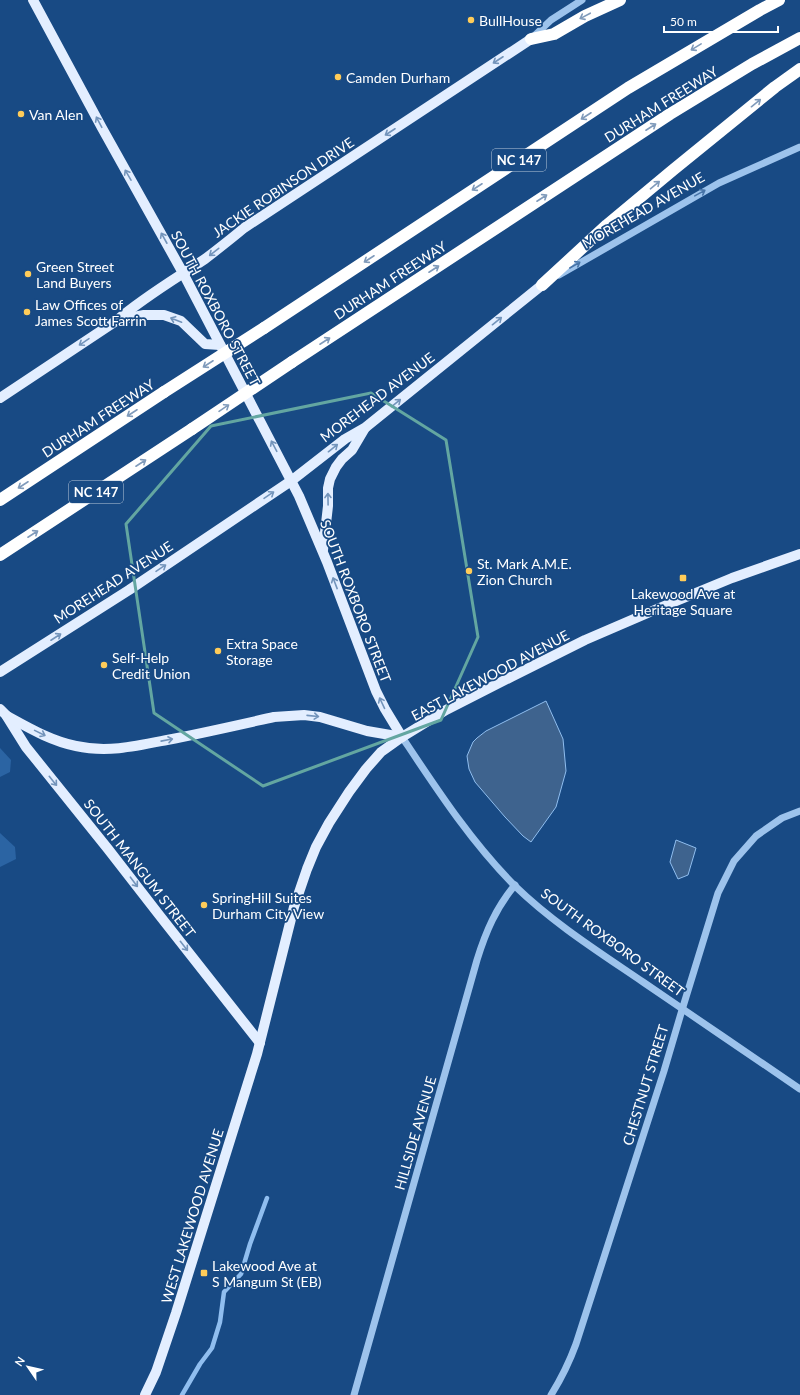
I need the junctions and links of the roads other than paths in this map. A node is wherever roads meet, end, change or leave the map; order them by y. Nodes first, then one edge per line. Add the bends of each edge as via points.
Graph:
1 (33, 0) edge
2 (582, 0) edge
3 (620, 0) edge
4 (779, 0) edge
5 (800, 38) edge
6 (531, 39) junction
7 (800, 69) edge
8 (800, 147) edge
9 (183, 272) junction
10 (542, 285) junction
11 (116, 321) junction
12 (220, 345) junction
13 (0, 398) edge
14 (366, 427) junction
15 (291, 481) junction
16 (0, 500) edge
17 (323, 552) junction
18 (800, 554) edge
19 (0, 555) edge
20 (0, 672) edge
21 (3, 712) edge
22 (402, 737) junction
23 (800, 811) edge
24 (515, 885) junction
25 (682, 1010) junction
26 (260, 1043) junction
27 (800, 1089) edge
28 (145, 1395) edge
29 (354, 1395) edge
30 (550, 1395) edge

9 -> 1 main road, SOUTH ROXBORO STREET
2 - 6 street, JACKIE ROBINSON DRIVE via 551,20
3 -> 6 highway via 554,34
4 -> 16 highway, DURHAM FREEWAY / NC 147, bridge via 628,88
19 -> 5 highway, DURHAM FREEWAY / NC 147, bridge via 670,114
6 -> 9 main road, JACKIE ROBINSON DRIVE via 244,228
10 -> 7 highway via 607,225
10 -> 8 street, MOREHEAD AVENUE via 719,183
9 - 11 main road, JACKIE ROBINSON DRIVE
9 - 12 main road, SOUTH ROXBORO STREET
14 -> 10 main road, MOREHEAD AVENUE
12 -> 11 main road via 205,344 181,321 164,315 144,315
11 -> 13 main road, JACKIE ROBINSON DRIVE
15 -> 12 main road, SOUTH ROXBORO STREET
15 -> 14 main road, MOREHEAD AVENUE via 345,439
17 -> 14 main road via 330,479
15 - 17 main road, SOUTH ROXBORO STREET
20 -> 15 main road, MOREHEAD AVENUE via 129,590
22 -> 17 main road, SOUTH ROXBORO STREET via 376,690
18 - 22 main road, EAST LAKEWOOD AVENUE via 657,608 585,640 446,710
21 -> 22 main road via 42,735 58,741 77,746 111,749 285,715 320,717 367,731
21 -> 26 main road, SOUTH MANGUM STREET via 26,747
22 - 24 street, SOUTH ROXBORO STREET via 458,818
22 - 26 main road, EAST LAKEWOOD AVENUE via 381,752 366,769 329,823 316,847 294,907
23 - 25 street, CHESTNUT STREET via 768,826 734,861 718,893
24 - 25 street, SOUTH ROXBORO STREET via 572,934
24 - 29 street, HILLSIDE AVENUE via 499,906 477,960
25 - 27 street, SOUTH ROXBORO STREET
25 - 30 street, CHESTNUT STREET via 660,1086 570,1362
26 - 28 main road, WEST LAKEWOOD AVENUE via 174,1320

